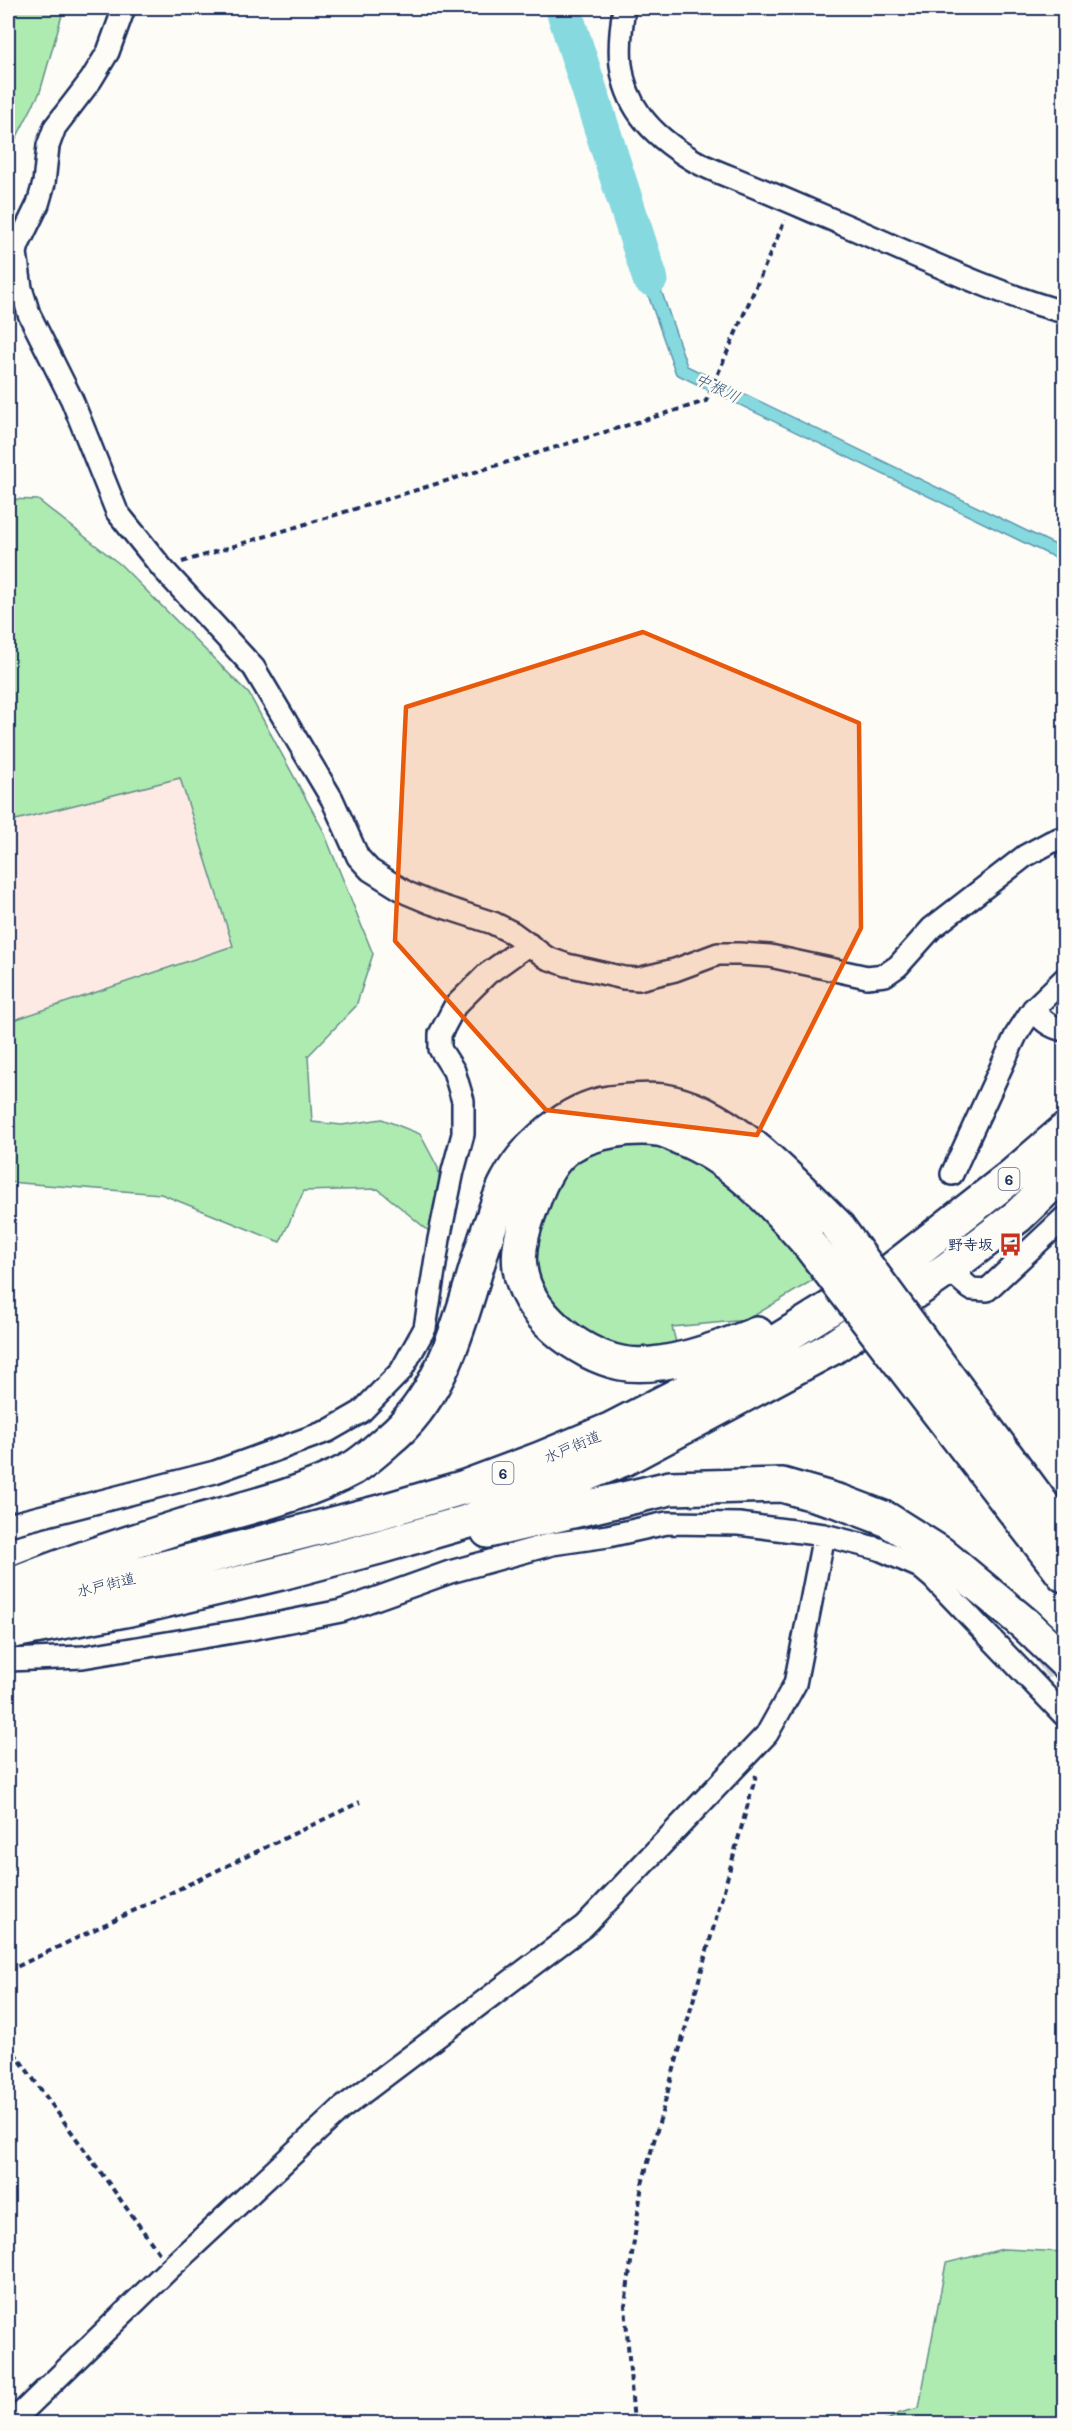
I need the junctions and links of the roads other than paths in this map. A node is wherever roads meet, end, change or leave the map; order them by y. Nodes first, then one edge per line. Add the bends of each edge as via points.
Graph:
1 (124, 8) edge
2 (624, 8) edge
3 (1065, 312) edge
4 (1065, 837) edge
5 (529, 944) junction
6 (1065, 979) edge
7 (1033, 1009) junction
8 (1065, 1030) edge
9 (1065, 1131) edge
10 (1065, 1172) edge
11 (952, 1174) dead end
12 (1065, 1218) edge
13 (951, 1224) junction
14 (948, 1269) junction
15 (909, 1349) junction
16 (8, 1525) edge
17 (1065, 1534) edge
18 (824, 1535) junction
19 (281, 1573) junction
20 (1065, 1575) edge
21 (8, 1587) edge
22 (8, 1608) edge
23 (8, 1632) edge
24 (8, 1660) edge
25 (1045, 1670) edge
26 (1065, 1715) edge
27 (10, 2424) edge

1 - 5 street via 108,52 55,128 48,146 38,204 16,253 29,314 72,400 112,504 128,529 254,668 332,800 358,857 370,870 407,893 493,923
2 - 3 street via 619,43 621,74 629,97 656,134 695,162
4 - 5 street via 1025,856 932,928 885,975 867,977 770,956 718,954 675,970 638,979 624,978 547,958
5 - 16 street via 487,974 455,1006 440,1034 440,1049 454,1071 463,1101 463,1134 439,1239 425,1328 400,1371 361,1412 328,1431 215,1472
6 - 7 street
7 - 8 street via 1043,1021
7 - 11 street via 1016,1035
9 - 13 highway, 水戸街道 / 6
10 - 14 highway, 水戸街道 / 6 via 1018,1216
12 - 14 street via 987,1290 971,1289
13 - 15 highway, bridge via 884,1260 821,1299 760,1334 708,1353 650,1364 622,1364 573,1344 538,1308 527,1292 520,1269 525,1223 539,1185 569,1146 618,1130 660,1129 725,1161 763,1193 808,1243
13 - 22 highway, 水戸街道 / 6 via 893,1269 750,1358 612,1429 540,1459 380,1512
14 - 19 highway, 水戸街道 / 6 via 832,1348 624,1459 466,1521
15 - 17 highway
15 - 20 highway
15 - 21 highway, bridge via 837,1226 744,1140 701,1113 664,1101 591,1106 544,1136 507,1182 454,1340 438,1374 397,1431 354,1467 266,1503 97,1552
18 - 24 street via 739,1524 667,1523 552,1544 450,1572 341,1611 83,1657
18 - 25 street via 879,1549 920,1567
18 - 27 street via 795,1684 767,1734 584,1926 341,2109
19 - 23 highway, 水戸街道 / 6 via 130,1609
19 - 25 highway via 380,1557 670,1488 782,1485 886,1519 940,1553 1025,1624
25 - 26 street

